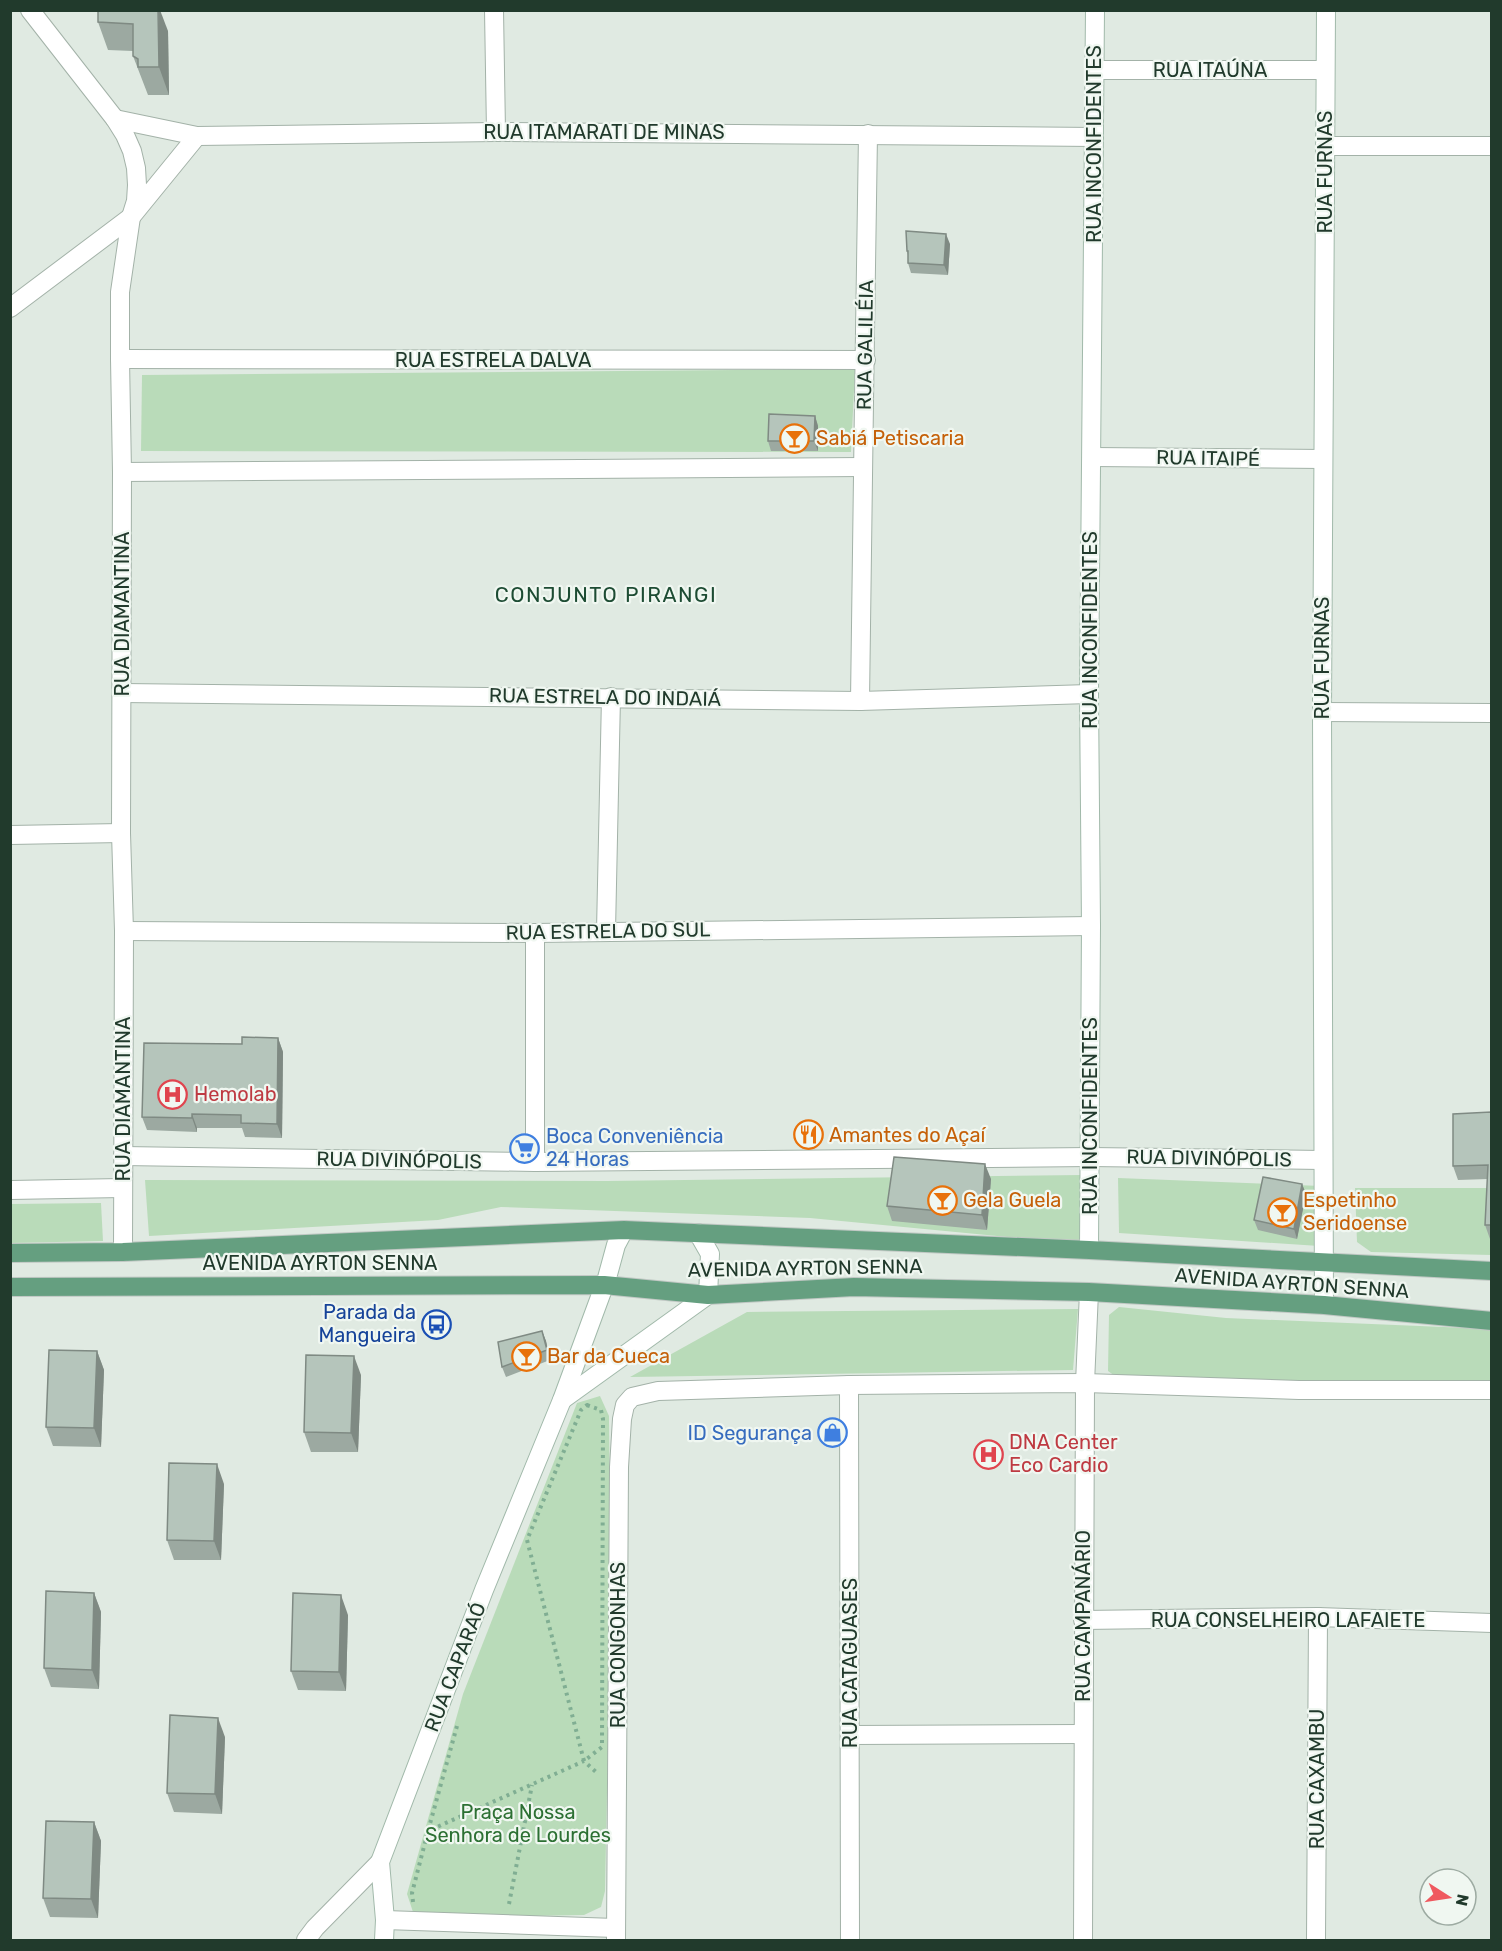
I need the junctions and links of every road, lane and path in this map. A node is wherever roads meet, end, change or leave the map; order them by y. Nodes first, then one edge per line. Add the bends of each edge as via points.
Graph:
1 (30, 10) edge
2 (494, 10) edge
3 (1095, 10) edge
4 (1326, 10) edge
5 (1095, 70) junction
6 (1325, 70) junction
7 (115, 119) junction
8 (496, 132) junction
9 (868, 134) junction
10 (197, 136) junction
11 (1094, 137) junction
12 (1325, 146) junction
13 (1491, 146) edge
14 (131, 217) junction
15 (10, 308) edge
16 (120, 359) junction
17 (866, 360) junction
18 (1092, 457) junction
19 (1323, 459) junction
20 (862, 466) junction
21 (122, 472) junction
22 (122, 693) junction
23 (1089, 694) junction
24 (611, 697) junction
25 (860, 701) junction
26 (1322, 712) junction
27 (1491, 713) edge
28 (121, 833) junction
29 (10, 835) edge
30 (1091, 926) junction
31 (124, 930) junction
32 (606, 932) junction
33 (535, 933) junction
34 (123, 1156) junction
35 (1090, 1157) junction
36 (1322, 1160) junction
37 (535, 1162) junction
38 (122, 1188) junction
39 (10, 1190) edge
40 (624, 1230) junction
41 (698, 1233) junction
42 (1089, 1250) junction
43 (123, 1252) junction
44 (10, 1253) edge
45 (1324, 1262) junction
46 (1491, 1271) edge
47 (604, 1286) junction
48 (10, 1287) edge
49 (1089, 1292) junction
50 (708, 1295) junction
51 (1324, 1305) junction
52 (1491, 1321) edge
53 (1085, 1383) junction
54 (849, 1384) junction
55 (1491, 1390) edge
56 (562, 1400) junction
57 (527, 1540) junction
58 (523, 1551) dead end
59 (1318, 1617) junction
60 (1083, 1620) junction
61 (1491, 1623) edge
62 (460, 1718) dead end
63 (1083, 1734) junction
64 (851, 1735) junction
65 (584, 1761) junction
66 (600, 1776) dead end
67 (532, 1784) junction
68 (428, 1831) junction
69 (380, 1862) junction
70 (415, 1908) dead end
71 (508, 1911) dead end
72 (385, 1920) junction
73 (616, 1934) edge
74 (306, 1941) edge
75 (384, 1941) edge
76 (850, 1941) edge
77 (1083, 1941) edge
78 (1316, 1941) edge

1 - 7 street, RUA DIAMANTINA
2 - 8 street
3 - 5 street, RUA INCONFIDENTES
4 - 6 street, RUA FURNAS
5 - 6 street, RUA ITAÚNA
5 - 11 street, RUA INCONFIDENTES
6 - 12 street, RUA FURNAS
7 - 10 street, RUA ITAMARATI DE MINAS
7 - 14 street, RUA DIAMANTINA via 136,168 136,201
8 - 9 street, RUA ITAMARATI DE MINAS
8 - 10 street, RUA ITAMARATI DE MINAS
9 - 11 street, RUA ITAMARATI DE MINAS
9 - 17 street, RUA GALILÉIA
10 - 14 street
11 - 18 street, RUA INCONFIDENTES
12 - 13 street
12 - 19 street, RUA FURNAS
14 - 15 street
14 - 16 street, RUA DIAMANTINA via 120,292
16 - 17 street, RUA ESTRELA DALVA
16 - 21 street, RUA DIAMANTINA
17 - 20 street, RUA GALILÉIA
18 - 19 street, RUA ITAIPÉ
18 - 23 street, RUA INCONFIDENTES
19 - 26 street, RUA FURNAS
20 - 21 street
20 - 25 street, RUA GALILÉIA
21 - 22 street, RUA DIAMANTINA
22 - 24 street, RUA ESTRELA DO INDAIÁ
22 - 28 street, RUA DIAMANTINA
23 - 25 street, RUA ESTRELA DO INDAIÁ
23 - 30 street, RUA INCONFIDENTES
24 - 25 street, RUA ESTRELA DO INDAIÁ
24 - 32 street
26 - 27 street
26 - 36 street, RUA FURNAS
28 - 29 street
28 - 31 street, RUA DIAMANTINA
30 - 32 street, RUA ESTRELA DO SUL
30 - 35 street, RUA INCONFIDENTES
31 - 33 street, RUA ESTRELA DO SUL
31 - 34 street, RUA DIAMANTINA
32 - 33 street, RUA ESTRELA DO SUL
33 - 37 street
34 - 37 street, RUA DIVINÓPOLIS
34 - 38 street, RUA DIAMANTINA
35 - 36 street, RUA DIVINÓPOLIS
35 - 37 street, RUA DIVINÓPOLIS
35 - 42 street, RUA INCONFIDENTES
36 - 45 street, RUA FURNAS
38 - 39 street
38 - 43 street, RUA DIAMANTINA
40 - 41 main road, AVENIDA AYRTON SENNA
40 - 43 main road, AVENIDA AYRTON SENNA
40 - 47 street, RUA CAPARAÓ
41 - 42 main road, AVENIDA AYRTON SENNA
41 - 50 street via 710,1254
42 - 45 main road, AVENIDA AYRTON SENNA
43 - 44 main road, AVENIDA AYRTON SENNA
45 - 46 main road, AVENIDA AYRTON SENNA
45 - 51 street, RUA FURNAS
47 - 48 main road, AVENIDA AYRTON SENNA
47 - 50 main road, AVENIDA AYRTON SENNA
47 - 56 street, RUA CAPARAÓ
49 - 50 main road, AVENIDA AYRTON SENNA via 854,1287
49 - 51 main road, AVENIDA AYRTON SENNA
49 - 53 street, RUA CAMPANÁRIO
50 - 56 street
51 - 52 main road, AVENIDA AYRTON SENNA
53 - 54 street
53 - 55 street via 1299,1390
53 - 60 street, RUA CAMPANÁRIO
54 - 64 street, RUA CATAGUASES
54 - 73 street, RUA CONGONHAS via 658,1391 632,1397 625,1405 619,1467
56 - 69 street, RUA CAPARAÓ
57 - 58 path
57 - 65 path
57 - 65 path via 580,1410 587,1406 601,1410 602,1747
59 - 60 street, RUA CONSELHEIRO LAFAIETE
59 - 61 street, RUA CONSELHEIRO LAFAIETE
59 - 78 street, RUA CAXAMBU
60 - 63 street, RUA CAMPANÁRIO
62 - 68 path
63 - 64 street
63 - 77 street, RUA CAMPANÁRIO
64 - 76 street, RUA CATAGUASES
65 - 66 path
65 - 67 path
67 - 68 path
67 - 71 path
68 - 70 path via 412,1893
69 - 72 street, RUA CAPARAÓ
69 - 74 street
72 - 73 street
72 - 75 street, RUA CAPARAÓ

